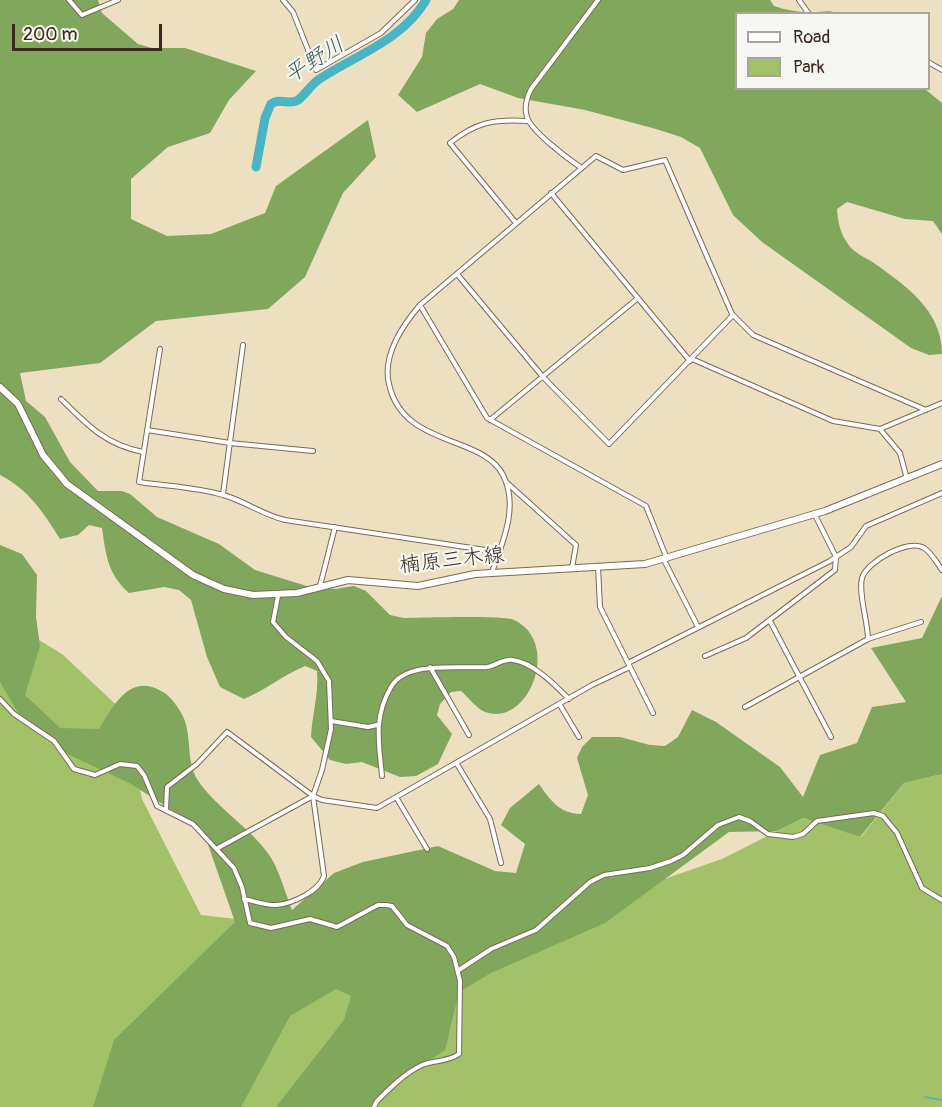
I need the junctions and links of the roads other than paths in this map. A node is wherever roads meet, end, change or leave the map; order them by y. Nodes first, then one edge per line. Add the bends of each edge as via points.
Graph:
1 (69, 0) edge
2 (118, 0) edge
3 (283, 0) edge
4 (416, 0) edge
5 (598, 0) edge
6 (528, 121) junction
7 (580, 167) junction
8 (550, 193) junction
9 (516, 223) junction
10 (457, 274) junction
11 (638, 298) junction
12 (420, 305) junction
13 (733, 315) junction
14 (243, 345) dead end
15 (160, 349) dead end
16 (691, 360) junction
17 (543, 377) junction
18 (0, 387) edge
19 (62, 399) dead end
20 (942, 404) edge
21 (926, 410) junction
22 (490, 420) junction
23 (880, 429) junction
24 (147, 430) junction
25 (230, 443) junction
26 (313, 451) dead end
27 (143, 452) junction
28 (942, 464) edge
29 (907, 479) junction
30 (506, 481) junction
31 (942, 493) edge
32 (223, 494) junction
33 (815, 514) junction
34 (335, 527) junction
35 (499, 552) junction
36 (836, 557) junction
37 (666, 560) junction
38 (598, 567) junction
39 (572, 569) junction
40 (942, 570) edge
41 (491, 573) junction
42 (320, 586) junction
43 (278, 596) junction
44 (770, 621) junction
45 (921, 622) dead end
46 (698, 627) junction
47 (868, 639) junction
48 (705, 656) dead end
49 (629, 665) junction
50 (430, 667) junction
51 (799, 676) junction
52 (0, 699) edge
53 (569, 699) junction
54 (560, 705) junction
55 (745, 707) dead end
56 (652, 713) dead end
57 (331, 721) junction
58 (377, 725) junction
59 (468, 735) dead end
60 (579, 737) dead end
61 (831, 737) dead end
62 (457, 764) junction
63 (382, 776) dead end
64 (314, 796) junction
65 (396, 797) junction
66 (166, 811) junction
67 (218, 848) junction
68 (427, 849) dead end
69 (501, 863) dead end
70 (244, 899) junction
71 (942, 900) edge
72 (459, 970) junction
73 (374, 1107) edge

1 - 2 street via 82,15
3 - 4 street via 293,12 316,70 381,33
5 - 6 street via 531,89 526,106
6 - 7 street
6 - 9 street via 479,124 450,143
7 - 8 street
7 - 13 street via 596,156 623,170 666,160
8 - 9 street
8 - 11 street
9 - 10 street
10 - 12 street
10 - 17 street
11 - 16 street
11 - 17 street
12 - 22 street
12 - 30 street via 389,355 387,378 395,403 420,426 495,464
13 - 16 street
13 - 21 street via 753,335
14 - 25 street
15 - 24 street
16 - 17 street via 609,444
16 - 23 street via 833,421
17 - 22 street
18 - 43 main road, 楠原三木線 via 18,404 48,463 81,496 193,575 253,595
19 - 27 street via 109,442
20 - 21 street
21 - 23 street
22 - 37 street via 646,506
23 - 29 street via 900,453
24 - 25 street
24 - 27 street
25 - 26 street
25 - 32 street
27 - 32 street via 139,482
28 - 29 main road, 楠原三木線
29 - 33 main road, 楠原三木線
30 - 35 street via 511,504
30 - 39 street via 576,545
31 - 36 street via 866,526 851,547
32 - 34 street via 276,518
33 - 36 street
33 - 37 main road, 楠原三木線
34 - 35 street
34 - 42 street
35 - 41 street
36 - 44 street via 835,570
36 - 46 street
37 - 38 main road, 楠原三木線
37 - 46 street
38 - 39 main road, 楠原三木線
38 - 49 street via 600,606
39 - 41 main road, 楠原三木線
40 - 47 street via 926,548 919,546 893,552 865,568 861,582
41 - 42 main road, 楠原三木線 via 418,586 360,579
42 - 43 main road, 楠原三木線
43 - 57 street via 273,622 324,669 329,681
44 - 48 street via 746,638
44 - 51 street
45 - 47 street
46 - 49 street
47 - 51 street
49 - 53 street
49 - 56 street
50 - 53 street via 486,667 513,660 535,670
50 - 58 street via 394,683
50 - 59 street
51 - 55 street
51 - 61 street
52 - 66 street via 14,714 54,741 74,769 95,775 120,764 137,766 157,806
53 - 54 street
54 - 60 street
54 - 62 street
57 - 58 street
57 - 64 street via 329,745
58 - 63 street
62 - 65 street
62 - 69 street via 490,819
64 - 65 street via 374,808
64 - 66 street via 227,732 198,764 167,787
64 - 67 street
64 - 70 street via 323,869 321,884 278,905
65 - 68 street
66 - 67 street via 183,817
67 - 70 street via 234,868
70 - 72 street via 250,923 271,928 310,919 337,927 378,905 392,906 407,925 447,946
71 - 72 street via 922,888 897,833 883,816 874,813 817,821 793,837 768,834 739,817 718,825 671,861 604,875 590,882 549,922 491,949
72 - 73 street via 459,1054 411,1071

